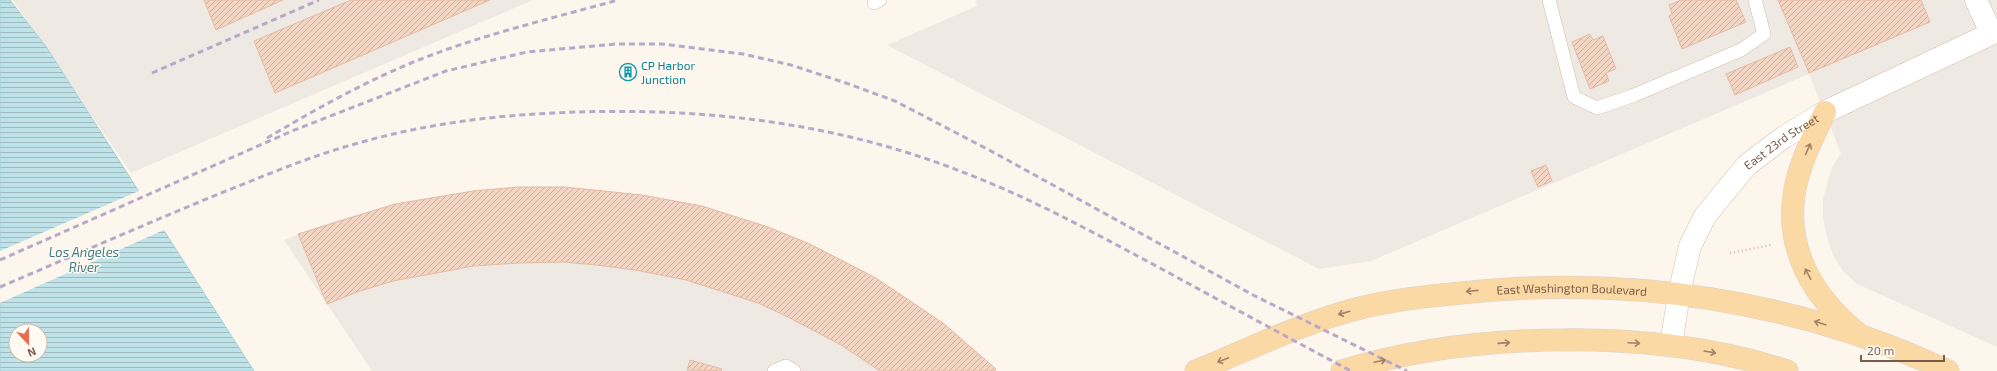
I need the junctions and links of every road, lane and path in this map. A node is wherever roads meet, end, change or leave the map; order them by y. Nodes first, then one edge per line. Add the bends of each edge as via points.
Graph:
1 (1549, 0) edge
2 (1755, 0) edge
3 (1976, 0) edge
4 (1994, 32) edge
5 (1825, 112) junction
6 (1773, 244) dead end
7 (1730, 253) dead end
8 (1679, 294) junction
9 (1860, 335) junction
10 (1671, 345) junction
11 (774, 371) edge
12 (794, 371) edge
13 (1196, 371) edge
14 (1342, 371) edge
15 (1787, 371) edge
16 (1948, 371) edge

1 - 2 lane via 1574,97 1597,108 1741,50 1764,34
3 - 4 street
4 - 5 street, East 23rd Street
5 - 8 street, East 23rd Street via 1784,137 1747,166 1705,216 1690,246
9 -> 5 main road via 1837,317 1816,290 1802,264 1795,239 1795,189 1806,154
6 - 7 path
9 -> 8 main road, East Washington Boulevard via 1787,314
8 - 10 street, East 23rd Street
8 -> 13 main road, East Washington Boulevard via 1588,287 1539,287 1387,302 1324,319
9 - 16 main road, East Washington Boulevard via 1905,351
14 -> 10 main road via 1392,358 1485,344 1583,340
10 -> 15 main road
11 - 12 lane via 786,366

